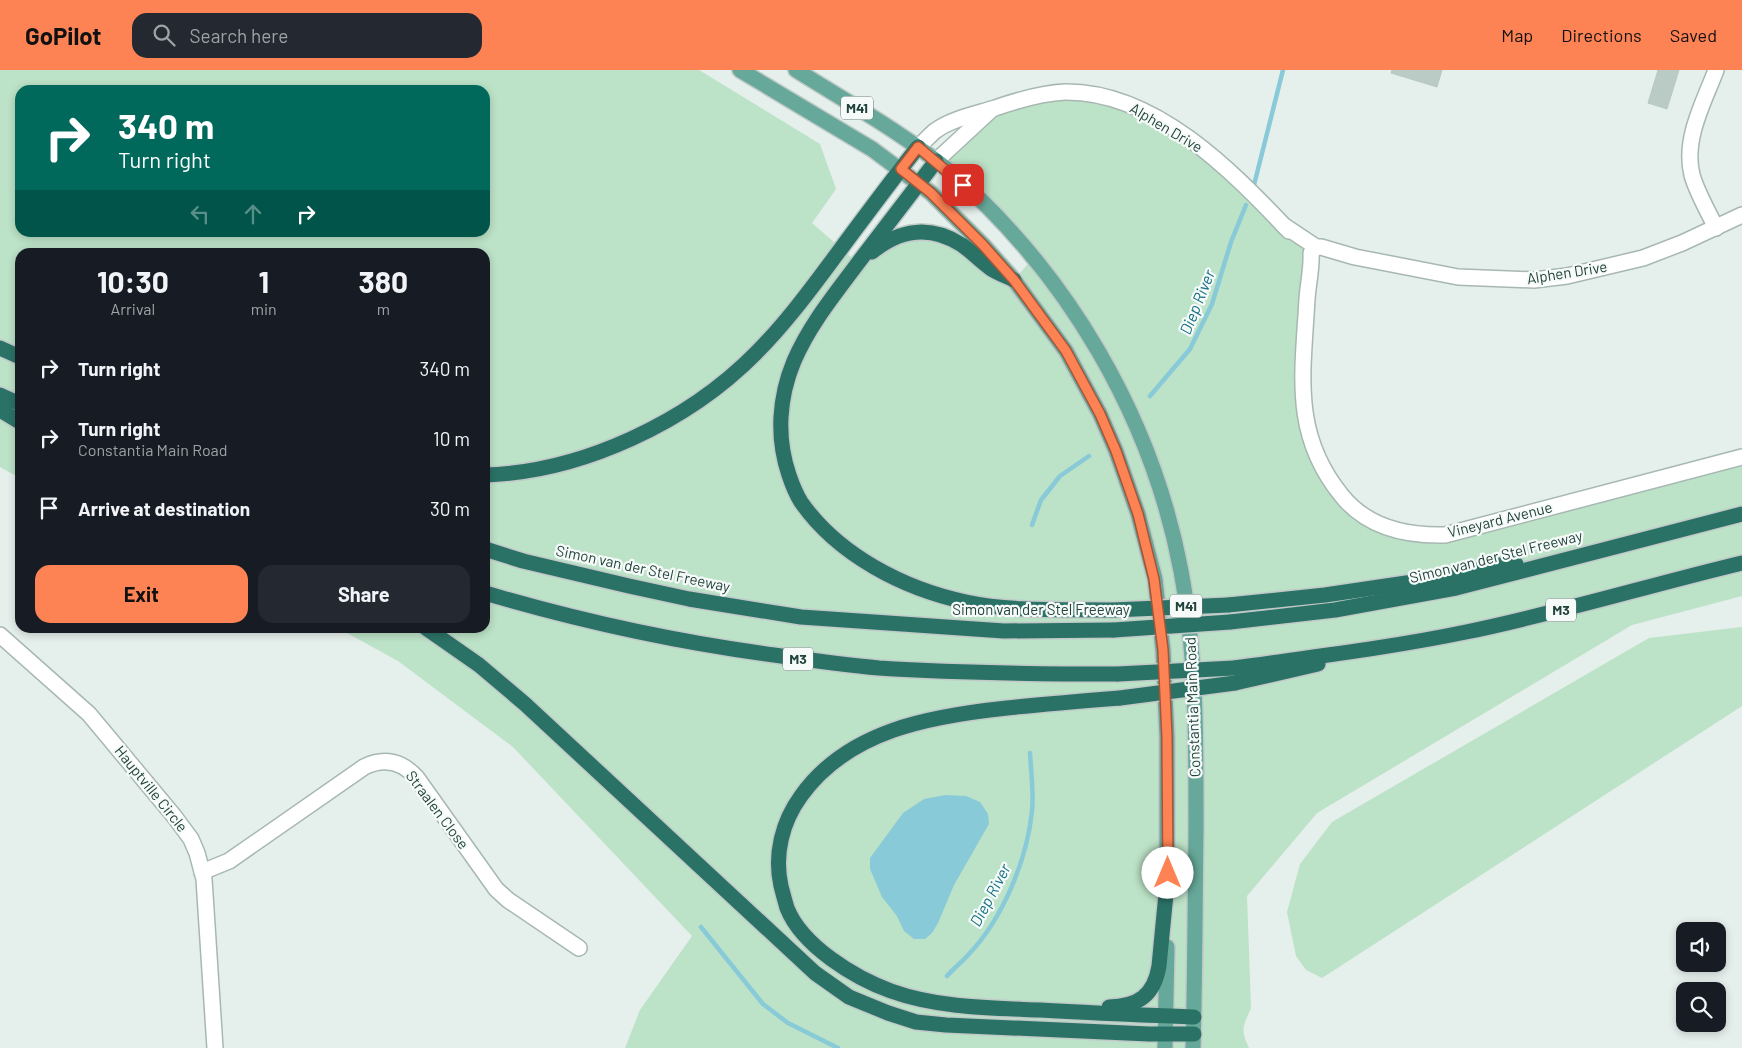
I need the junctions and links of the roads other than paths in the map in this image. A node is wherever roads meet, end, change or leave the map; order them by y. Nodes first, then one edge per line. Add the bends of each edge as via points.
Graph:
1 (740, 70) edge
2 (796, 70) edge
3 (1716, 70) edge
4 (993, 108) junction
5 (918, 147) junction
6 (936, 161) junction
7 (901, 169) junction
8 (920, 183) junction
9 (1742, 215) edge
10 (1716, 228) junction
11 (1318, 255) junction
12 (858, 263) junction
13 (1014, 280) junction
14 (0, 340) edge
15 (15, 346) edge
16 (0, 348) edge
17 (15, 355) edge
18 (0, 395) edge
19 (15, 402) edge
20 (0, 410) edge
21 (15, 419) edge
22 (1742, 457) edge
23 (490, 475) edge
24 (1742, 514) edge
25 (490, 551) edge
26 (1558, 560) junction
27 (1742, 563) edge
28 (490, 594) edge
29 (433, 633) edge
30 (0, 635) edge
31 (1234, 675) junction
32 (202, 872) junction
33 (1168, 873) junction
34 (579, 948) dead end
35 (1050, 1011) junction
36 (1166, 1016) junction
37 (1194, 1017) junction
38 (1165, 1041) edge
39 (1194, 1041) edge
40 (215, 1048) edge

1 - 7 main road, Constantia Main Road / M41
2 - 5 main road, Constantia Main Road / M41
3 - 10 street via 1693,132 1690,153 1694,180
4 - 5 street, Alphen Drive via 936,130
4 - 6 street, Alphen Drive
4 - 11 street, Alphen Drive via 1031,96 1068,92 1101,96 1128,104 1174,128 1220,162
5 - 6 main road, Constantia Main Road / M41
5 - 7 highway
6 - 8 highway
6 - 37 main road, Constantia Main Road / M41 via 1002,222 1067,301 1101,354 1124,399 1164,504 1181,573 1192,648 1196,778
7 - 8 main road, Constantia Main Road / M41
7 - 23 highway via 802,300 756,353 715,388 669,420 622,443 564,462 510,474
8 - 12 highway
8 - 13 main road, Constantia Main Road / M41
9 - 10 street, Alphen Drive
10 - 11 street, Alphen Drive via 1643,258 1567,276 1534,280 1458,277 1355,257
11 - 22 street, Vineyard Avenue via 1309,278 1303,394 1310,441 1327,477 1346,502 1360,514 1388,528 1424,536 1445,535
12 - 13 highway via 891,239 925,232 964,246 990,268
12 - 26 highway, bridge via 820,312 795,360 781,406 783,456 800,501 829,534 862,560 932,593 1005,607 1113,610 1228,605 1325,595 1440,578 1498,565
13 - 33 main road, Constantia Main Road / M41 via 1066,351 1096,406 1138,514 1154,579 1163,650
14 - 15 highway
16 - 17 highway
18 - 19 highway
20 - 21 highway
24 - 26 highway, Simon van der Stel Freeway
25 - 26 highway, Simon van der Stel Freeway, bridge via 689,599 801,617 1004,630 1114,630 1335,610 1447,589
27 - 31 highway, M3 via 1549,613 1377,648 1307,668
28 - 31 highway, M3, bridge via 572,617 682,641 878,668 1002,674
29 - 38 highway via 525,704 815,973 849,997 916,1022
30 - 32 street, Hauptville Circle via 89,714 183,827 197,853
31 - 35 highway, bridge via 1120,698 934,717 897,728 837,759 813,779 792,809 780,844 780,884 788,910 807,937 828,957 856,976 892,992 987,1008
32 - 34 street, Straalen Close via 229,861 364,768 377,762 391,762 405,767 417,778 496,889
32 - 40 street, Hauptville Circle
33 - 35 highway via 1159,966 1147,994 1136,1002 1120,1006
33 - 36 main road, Constantia Main Road / M41
35 - 36 highway
36 - 37 highway
36 - 38 main road, Constantia Main Road / M41
37 - 39 main road, Constantia Main Road / M41
38 - 39 highway

